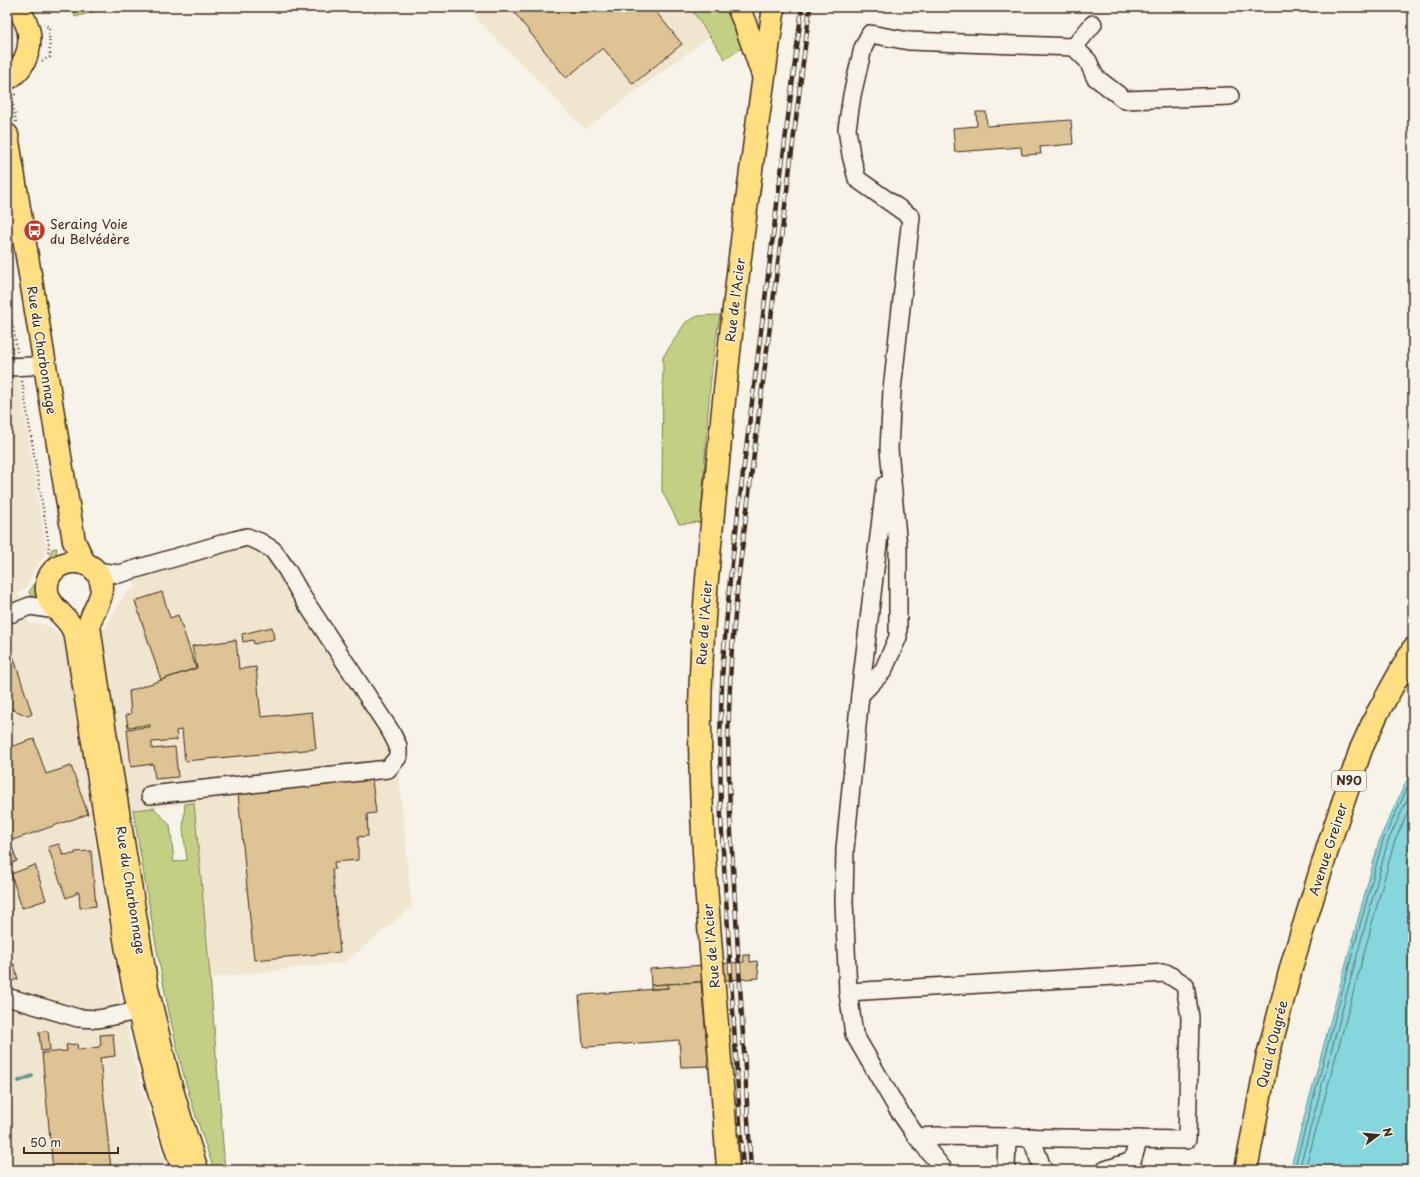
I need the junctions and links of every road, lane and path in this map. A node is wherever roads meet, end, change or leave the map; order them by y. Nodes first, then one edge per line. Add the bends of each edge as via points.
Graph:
1 (15, 7) edge
2 (738, 7) edge
3 (774, 7) edge
4 (1093, 24) dead end
5 (49, 28) dead end
6 (1074, 47) junction
7 (50, 57) dead end
8 (764, 78) junction
9 (9, 85) edge
10 (1230, 96) dead end
11 (7, 102) edge
12 (7, 135) edge
13 (7, 220) edge
14 (7, 288) edge
15 (17, 349) dead end
16 (7, 367) edge
17 (26, 373) junction
18 (889, 449) junction
19 (90, 567) junction
20 (49, 572) junction
21 (119, 574) junction
22 (98, 601) junction
23 (30, 606) junction
24 (58, 611) junction
25 (7, 615) edge
26 (1413, 650) edge
27 (860, 695) junction
28 (150, 795) dead end
29 (1305, 920) joint
30 (848, 992) junction
31 (7, 998) edge
32 (138, 1011) junction
33 (917, 1137) junction
34 (1007, 1137) junction
35 (1031, 1137) junction
36 (1139, 1139) junction
37 (183, 1170) edge
38 (197, 1170) edge
39 (728, 1170) edge
40 (944, 1170) edge
41 (1006, 1170) edge
42 (1043, 1170) edge
43 (1105, 1170) edge
44 (1246, 1170) edge

1 - 9 main road via 24,17 29,30 29,48 27,57
2 - 8 main road
3 - 8 main road, Rue de l'Acier
4 - 6 street
5 - 7 path
6 - 10 street via 1088,61 1095,77 1125,100
6 - 18 street via 909,41 870,34 863,48 847,129 857,179 911,217 892,390
8 - 39 main road, Rue de l'Acier via 722,416 701,657 700,784 703,858
9 - 11 path
12 - 19 main road, Rue du Charbonnage via 74,541
13 - 17 main road, Rue du Charbonnage
14 - 15 path
16 - 17 street
17 - 20 path via 49,545
17 - 20 main road, Rue du Charbonnage via 60,544 60,556
18 - 27 street
18 - 27 street via 898,547 898,638 883,671
19 - 20 main road via 69,562
19 - 21 street
19 - 22 main road, Rue du Charbonnage via 101,582 102,590
20 - 23 street
20 - 24 main road, Rue du Charbonnage via 49,599
21 - 22 street
21 - 28 street via 247,537 273,550 398,746 398,757 388,769
22 - 24 main road via 89,612 81,616
22 - 38 main road, Rue du Charbonnage via 91,618 90,635 147,988 168,1076
23 - 24 street
23 - 25 street
24 - 32 main road, Rue du Charbonnage via 71,625 76,637
26 - 29 main road, Avenue Greiner / N90 via 1377,714 1359,754
27 - 30 street via 845,849 844,902
29 - 44 main road, Quai d'Ougrée / N90 via 1267,1059
30 - 33 street via 854,1034
30 - 36 street via 1166,973 1185,985 1190,1017 1187,1140
31 - 32 street via 78,1018 98,1019
32 - 37 main road, Rue du Charbonnage via 163,1108
33 - 34 street
33 - 40 street
34 - 35 street
34 - 41 street
35 - 36 street
35 - 42 street
36 - 43 street via 1132,1161

